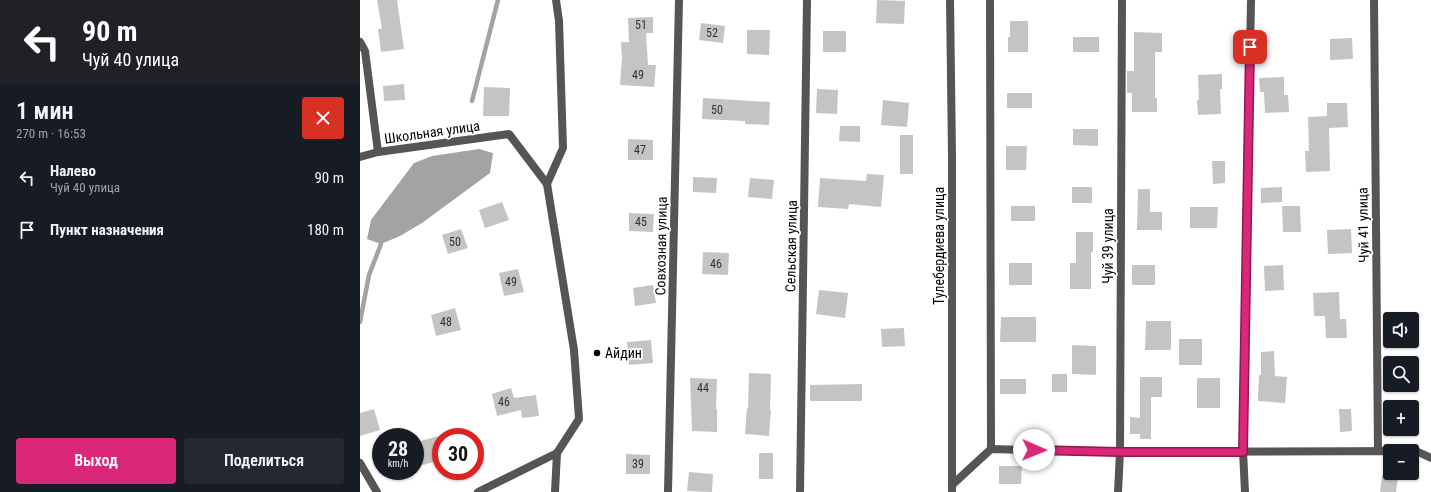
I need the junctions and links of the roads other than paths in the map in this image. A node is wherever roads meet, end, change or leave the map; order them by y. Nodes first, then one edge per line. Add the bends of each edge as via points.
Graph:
1 (556, 0) edge
2 (679, 0) edge
3 (807, 0) edge
4 (950, 0) edge
5 (990, 0) edge
6 (1122, 0) edge
7 (1251, 0) edge
8 (1374, 0) edge
9 (360, 42) edge
10 (378, 152) junction
11 (360, 157) edge
12 (547, 184) junction
13 (991, 448) junction
14 (1378, 450) junction
15 (1120, 452) junction
16 (1243, 452) junction
17 (557, 453) junction
18 (1431, 458) edge
19 (360, 463) edge
20 (952, 489) edge
21 (377, 492) edge
22 (478, 492) edge
23 (555, 492) edge
24 (668, 492) edge
25 (800, 492) edge
26 (1118, 492) edge
27 (1245, 492) edge

1 - 12 street via 559,21 563,148
2 - 24 street, Совхозная улица
3 - 25 street, Сельская улица
4 - 20 street, Тулебердиева улица
5 - 13 street
6 - 15 street, Чуй 39 улица
7 - 16 street
8 - 14 street, Чуй 41 улица
9 - 10 street via 365,51
10 - 11 street, Школьная улица
10 - 12 street, Школьная улица via 509,134
12 - 17 street via 574,350 579,419
13 - 15 street
13 - 20 street
14 - 16 street
14 - 18 street via 1416,451
15 - 16 street
15 - 26 street, Чуй 39 улица
16 - 27 street
17 - 22 street
17 - 23 street
19 - 21 street

